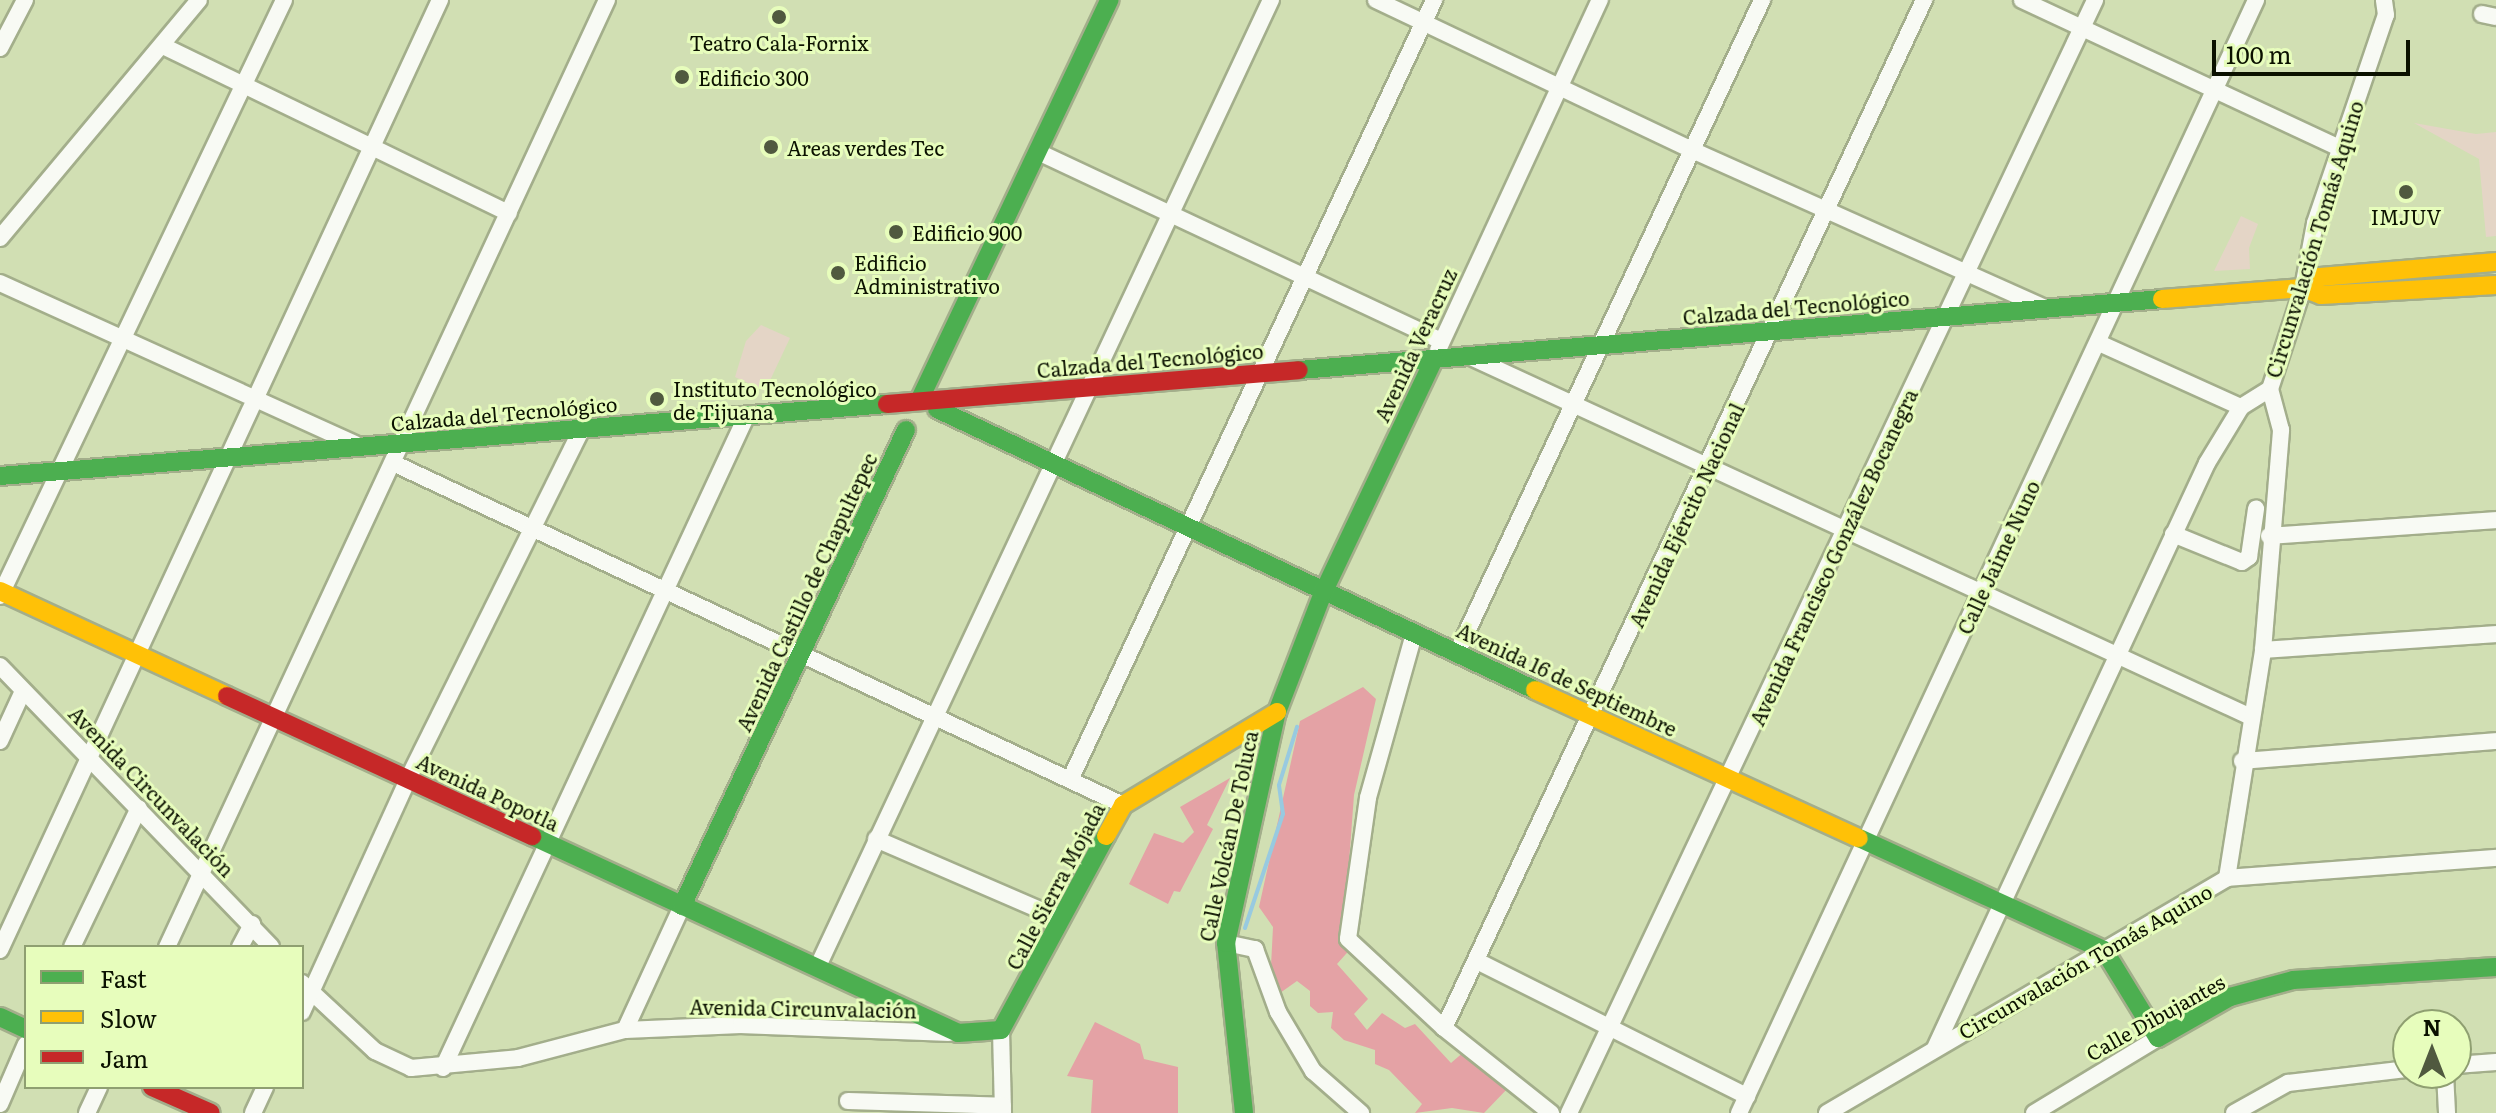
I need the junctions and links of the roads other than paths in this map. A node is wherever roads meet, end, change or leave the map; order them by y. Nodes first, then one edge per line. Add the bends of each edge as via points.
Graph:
1 (25, 0) edge
2 (199, 0) edge
3 (284, 0) edge
4 (440, 0) edge
5 (607, 0) edge
6 (1109, 0) edge
7 (1271, 0) edge
8 (1376, 0) edge
9 (1434, 0) edge
10 (1600, 0) edge
11 (1762, 0) edge
12 (1924, 0) edge
13 (2022, 0) edge
14 (2095, 0) edge
15 (2256, 0) edge
16 (2396, 0) edge
17 (2385, 7) edge
18 (1424, 23) junction
19 (2082, 28) junction
20 (163, 46) junction
21 (0, 48) edge
22 (244, 85) junction
23 (1560, 87) junction
24 (2214, 90) junction
25 (373, 147) junction
26 (2339, 148) junction
27 (1692, 150) junction
28 (1038, 152) junction
29 (1827, 210) junction
30 (509, 213) junction
31 (1170, 214) junction
32 (0, 238) edge
33 (2496, 262) edge
34 (1967, 273) junction
35 (1305, 277) junction
36 (0, 283) edge
37 (2496, 285) edge
38 (2303, 288) junction
39 (2117, 303) junction
40 (2048, 309) junction
41 (1945, 317) junction
42 (1772, 331) junction
43 (124, 339) junction
44 (2099, 343) junction
45 (1601, 345) junction
46 (1438, 350) junction
47 (1470, 356) junction
48 (1259, 373) junction
49 (1089, 387) junction
50 (2270, 389) junction
51 (257, 400) junction
52 (1575, 404) junction
53 (928, 405) junction
54 (2241, 407) junction
55 (747, 415) junction
56 (582, 429) junction
57 (906, 430) joint
58 (403, 443) junction
59 (361, 447) junction
60 (231, 457) junction
61 (393, 463) junction
62 (1052, 465) junction
63 (1709, 467) junction
64 (61, 471) junction
65 (0, 476) edge
66 (2256, 509) dead end
67 (2496, 520) edge
68 (531, 526) junction
69 (1188, 527) junction
70 (1845, 529) junction
71 (2173, 534) junction
72 (2269, 536) junction
73 (663, 590) junction
74 (1, 593) edge
75 (1323, 593) junction
76 (1982, 593) junction
77 (1414, 634) junction
78 (2496, 634) edge
79 (2263, 650) junction
80 (1457, 653) junction
81 (136, 654) junction
82 (801, 655) junction
83 (2116, 655) junction
84 (0, 666) edge
85 (23, 691) junction
86 (1277, 712) junction
87 (1593, 715) junction
88 (934, 716) junction
89 (2249, 716) junction
90 (277, 717) junction
91 (0, 741) edge
92 (2496, 741) edge
93 (88, 755) junction
94 (2242, 761) junction
95 (1728, 778) junction
96 (408, 779) junction
97 (1070, 780) junction
98 (1123, 805) junction
99 (139, 808) junction
100 (876, 839) junction
101 (1863, 842) junction
102 (548, 843) junction
103 (2496, 858) edge
104 (203, 873) junction
105 (2227, 878) junction
106 (2001, 904) junction
107 (682, 906) junction
108 (1061, 919) junction
109 (252, 924) junction
110 (1226, 943) junction
111 (73, 945) edge
112 (168, 945) edge
113 (241, 945) edge
114 (269, 945) edge
115 (0, 950) edge
116 (2104, 950) junction
117 (1479, 962) junction
118 (818, 966) junction
119 (2496, 967) edge
120 (306, 988) edge
121 (0, 1017) edge
122 (24, 1028) edge
123 (1444, 1028) junction
124 (625, 1030) junction
125 (1001, 1030) junction
126 (1610, 1030) junction
127 (958, 1033) junction
128 (2158, 1038) junction
129 (1935, 1048) junction
130 (24, 1049) edge
131 (2496, 1062) edge
132 (2472, 1064) edge
133 (443, 1068) junction
134 (2392, 1071) edge
135 (98, 1089) edge
136 (162, 1089) edge
137 (264, 1089) edge
138 (2446, 1089) edge
139 (1747, 1096) junction
140 (848, 1101) dead end
141 (0, 1104) edge
142 (1003, 1110) edge
143 (87, 1113) edge
144 (211, 1113) edge
145 (253, 1113) edge
146 (1244, 1113) edge
147 (1361, 1113) edge
148 (1551, 1113) edge
149 (1569, 1113) edge
150 (1739, 1113) edge
151 (1827, 1113) edge
152 (2034, 1113) edge
153 (2234, 1113) edge
154 (2447, 1113) edge

1 - 21 street
2 - 20 street
3 - 22 street
4 - 25 street
5 - 30 street
6 - 28 street, Avenida Castillo de Chapultepec
7 - 31 street
8 - 18 street
9 - 18 street
10 - 23 street, Avenida Veracruz
11 - 27 street
12 - 29 street, Avenida Ejército Nacional
13 - 19 street
14 - 19 street, Avenida Francisco González Bocanegra
15 - 24 street, Calle Jaime Nuno
16 - 17 street, Circunvalación Tomás Aquino
17 - 26 street, Circunvalación Tomás Aquino
18 - 23 street
18 - 35 street
19 - 24 street
19 - 34 street, Avenida Francisco González Bocanegra
20 - 22 street
20 - 32 street
22 - 25 street
22 - 43 street
23 - 27 street
23 - 46 street, Avenida Veracruz
24 - 26 street
24 - 39 street, Calle Jaime Nuno
25 - 30 street
25 - 51 street
26 - 38 street, Circunvalación Tomás Aquino via 2315,223
27 - 29 street
27 - 45 street
28 - 31 street
28 - 53 street, Avenida Castillo de Chapultepec
29 - 34 street
29 - 42 street, Avenida Ejército Nacional
30 - 58 street
31 - 35 street
31 - 49 street
33 - 38 street, Calzada del Tecnológico via 2320,277
34 - 40 street
34 - 41 street, Avenida Francisco González Bocanegra
35 - 46 street
35 - 48 street
36 - 43 street
37 - 38 street, Calzada del Tecnológico via 2321,295
38 - 39 street, Calzada del Tecnológico
38 - 50 street, Circunvalación Tomás Aquino
39 - 40 street, Calzada del Tecnológico
39 - 44 street, Calle Jaime Nuno
40 - 41 street, Calzada del Tecnológico
41 - 42 street, Calzada del Tecnológico
41 - 70 street, Avenida Francisco González Bocanegra
42 - 45 street, Calzada del Tecnológico
42 - 63 street, Avenida Ejército Nacional
43 - 51 street
43 - 64 street
44 - 54 street
44 - 76 street, Calle Jaime Nuno
45 - 47 street, Calzada del Tecnológico
45 - 52 street
46 - 47 street, Calzada del Tecnológico
46 - 48 street, Calzada del Tecnológico
46 - 75 street, Avenida Veracruz
47 - 52 street
48 - 49 street, Calzada del Tecnológico
48 - 69 street
49 - 53 street, Calzada del Tecnológico
49 - 62 street
50 - 54 street
50 - 72 street, Circunvalación Tomás Aquino via 2281,430
51 - 59 street
51 - 60 street
52 - 63 street
52 - 80 street
53 - 55 street, Calzada del Tecnológico
53 - 57 street, Avenida Castillo de Chapultepec
53 - 62 street, Avenida 16 de Septiembre
54 - 71 street
55 - 56 street, Calzada del Tecnológico
55 - 73 street
56 - 58 street, Calzada del Tecnológico
56 - 68 street
57 - 82 street, Avenida Castillo de Chapultepec
58 - 59 street, Calzada del Tecnológico
58 - 61 street
59 - 60 street, Calzada del Tecnológico
60 - 64 street, Calzada del Tecnológico
60 - 81 street
61 - 68 street
61 - 90 street
62 - 69 street, Avenida 16 de Septiembre
62 - 88 street
63 - 70 street
63 - 87 street, Avenida Ejército Nacional
64 - 65 street, Calzada del Tecnológico
64 - 74 street
66 - 71 street via 2249,557 2242,562
67 - 72 street
68 - 73 street
68 - 96 street
69 - 75 street, Avenida 16 de Septiembre
69 - 97 street
70 - 76 street
70 - 95 street, Avenida Francisco González Bocanegra
71 - 83 street
72 - 79 street, Circunvalación Tomás Aquino
73 - 82 street
73 - 102 street
74 - 81 street, Avenida Popotla
75 - 77 street, Avenida 16 de Septiembre
75 - 86 street, Avenida Veracruz
76 - 83 street
76 - 101 street, Calle Jaime Nuno
77 - 80 street, Avenida 16 de Septiembre
77 - 123 street via 1368,798 1347,934 1363,957
78 - 79 street
79 - 89 street, Circunvalación Tomás Aquino
80 - 87 street, Avenida 16 de Septiembre
81 - 90 street, Avenida Popotla
81 - 93 street
82 - 88 street
82 - 107 street, Avenida Castillo de Chapultepec
83 - 89 street
83 - 106 street
84 - 85 street, Avenida Circunvalación
85 - 91 street
85 - 93 street, Avenida Circunvalación
86 - 98 street, Calle Sierra Mojada
86 - 110 street, Calle Volcán De Toluca
87 - 95 street, Avenida 16 de Septiembre
87 - 117 street, Avenida Ejército Nacional
88 - 97 street
88 - 100 street
89 - 94 street, Circunvalación Tomás Aquino
90 - 96 street, Avenida Popotla
90 - 104 street
92 - 94 street
93 - 99 street, Avenida Circunvalación
93 - 115 street
94 - 105 street, Circunvalación Tomás Aquino
95 - 101 street, Avenida 16 de Septiembre
95 - 126 street, Avenida Francisco González Bocanegra
96 - 102 street, Avenida Popotla
96 - 120 street
97 - 98 street
98 - 108 street, Calle Sierra Mojada
99 - 104 street, Avenida Circunvalación
99 - 111 street
100 - 108 street
100 - 118 street
101 - 106 street, Avenida 16 de Septiembre
101 - 139 street, Calle Jaime Nuno
102 - 107 street, Avenida Popotla
102 - 133 street
103 - 105 street
104 - 109 street, Avenida Circunvalación
104 - 112 street
105 - 116 street, Circunvalación Tomás Aquino
106 - 116 street, Avenida 16 de Septiembre
106 - 129 street
107 - 118 street, Avenida Popotla
107 - 124 street, Avenida Castillo de Chapultepec
108 - 125 street, Calle Sierra Mojada
109 - 113 street
109 - 114 street, Avenida Circunvalación
110 - 146 street, Calle Volcán De Toluca
110 - 147 street via 1255,949 1278,1012 1313,1071
116 - 128 street
116 - 129 street, Circunvalación Tomás Aquino
117 - 123 street, Avenida Ejército Nacional
117 - 126 street
118 - 127 street, Avenida Popotla
119 - 128 street, Calle Dibujantes via 2293,980 2230,997
120 - 133 street, Avenida Circunvalación via 384,1057 404,1067
121 - 122 street
123 - 148 street
124 - 127 street, Avenida Circunvalación via 741,1025
124 - 133 street, Avenida Circunvalación via 518,1058
125 - 127 street, Avenida Circunvalación
125 - 142 street, Calle Sierra Mojada
126 - 139 street
126 - 149 street, Avenida Francisco González Bocanegra
128 - 152 street, Calle Dibujantes
129 - 151 street, Circunvalación Tomás Aquino
130 - 141 street
131 - 132 street
134 - 153 street via 2288,1083
135 - 143 street
136 - 144 street
137 - 145 street
138 - 154 street
139 - 150 street, Calle Jaime Nuno
140 - 142 street

